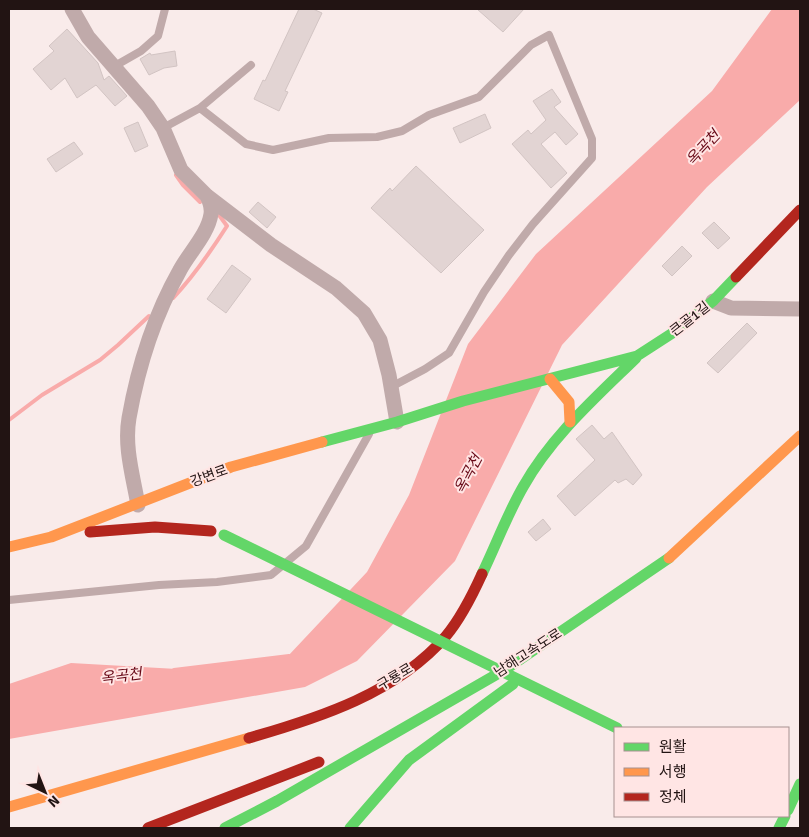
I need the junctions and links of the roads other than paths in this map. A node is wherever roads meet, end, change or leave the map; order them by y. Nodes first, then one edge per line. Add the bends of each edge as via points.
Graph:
1 (72, 9) edge
2 (165, 9) edge
3 (251, 65) dead end
4 (113, 67) junction
5 (200, 108) junction
6 (163, 128) junction
7 (207, 196) junction
8 (800, 210) edge
9 (713, 300) junction
10 (800, 309) edge
11 (638, 356) junction
12 (550, 380) junction
13 (391, 387) junction
14 (414, 416) joint
15 (397, 422) junction
16 (570, 422) junction
17 (373, 428) junction
18 (800, 436) edge
19 (138, 505) junction
20 (156, 511) dead end
21 (174, 518) dead end
22 (212, 531) junction
23 (51, 537) junction
24 (9, 548) edge
25 (9, 600) edge
26 (529, 672) dead end
27 (513, 684) junction
28 (615, 727) edge
29 (430, 730) dead end
30 (400, 731) junction
31 (800, 784) edge
32 (9, 807) edge
33 (789, 809) edge
34 (789, 812) edge
35 (800, 818) edge
36 (148, 828) edge
37 (226, 828) edge
38 (350, 828) edge

1 - 4 street via 88,37
2 - 4 lane via 158,36 141,51
3 - 5 lane
4 - 6 street
5 - 6 lane
5 - 13 lane via 246,144 273,150 329,138 377,137 402,131 429,115 480,97 531,45 549,35 592,139 592,158 508,255 449,353
6 - 7 street via 181,170
7 - 13 street via 271,245 336,288 364,312 380,340
7 - 19 street via 211,215 152,327 128,420 126,441
8 - 9 main road, 큰골1길
9 - 10 street via 731,308
9 - 11 main road, 큰골1길
11 - 12 main road, 큰골1길
11 - 16 main road, 구룡로
12 - 14 main road, 큰골1길
12 - 16 main road via 569,402
13 - 15 street
14 - 15 main road, 강변로
15 - 17 main road, 강변로
16 - 32 main road, 구룡로 via 523,488 458,618 429,655 404,673 304,722
17 - 19 main road, 강변로 via 231,467
17 - 25 lane via 306,546 271,575
18 - 30 main road, 남해고속도로 via 672,556 506,669
19 - 20 main road
19 - 23 main road, 강변로
21 - 22 main road
22 - 23 main road via 155,526
22 - 28 main road, bridge
23 - 24 main road, 강변로
26 - 27 main road, 남해고속도로
27 - 29 main road, 남해고속도로
27 - 38 main road via 409,760
30 - 36 main road
30 - 37 main road, 남해고속도로
31 - 33 main road
34 - 35 main road

